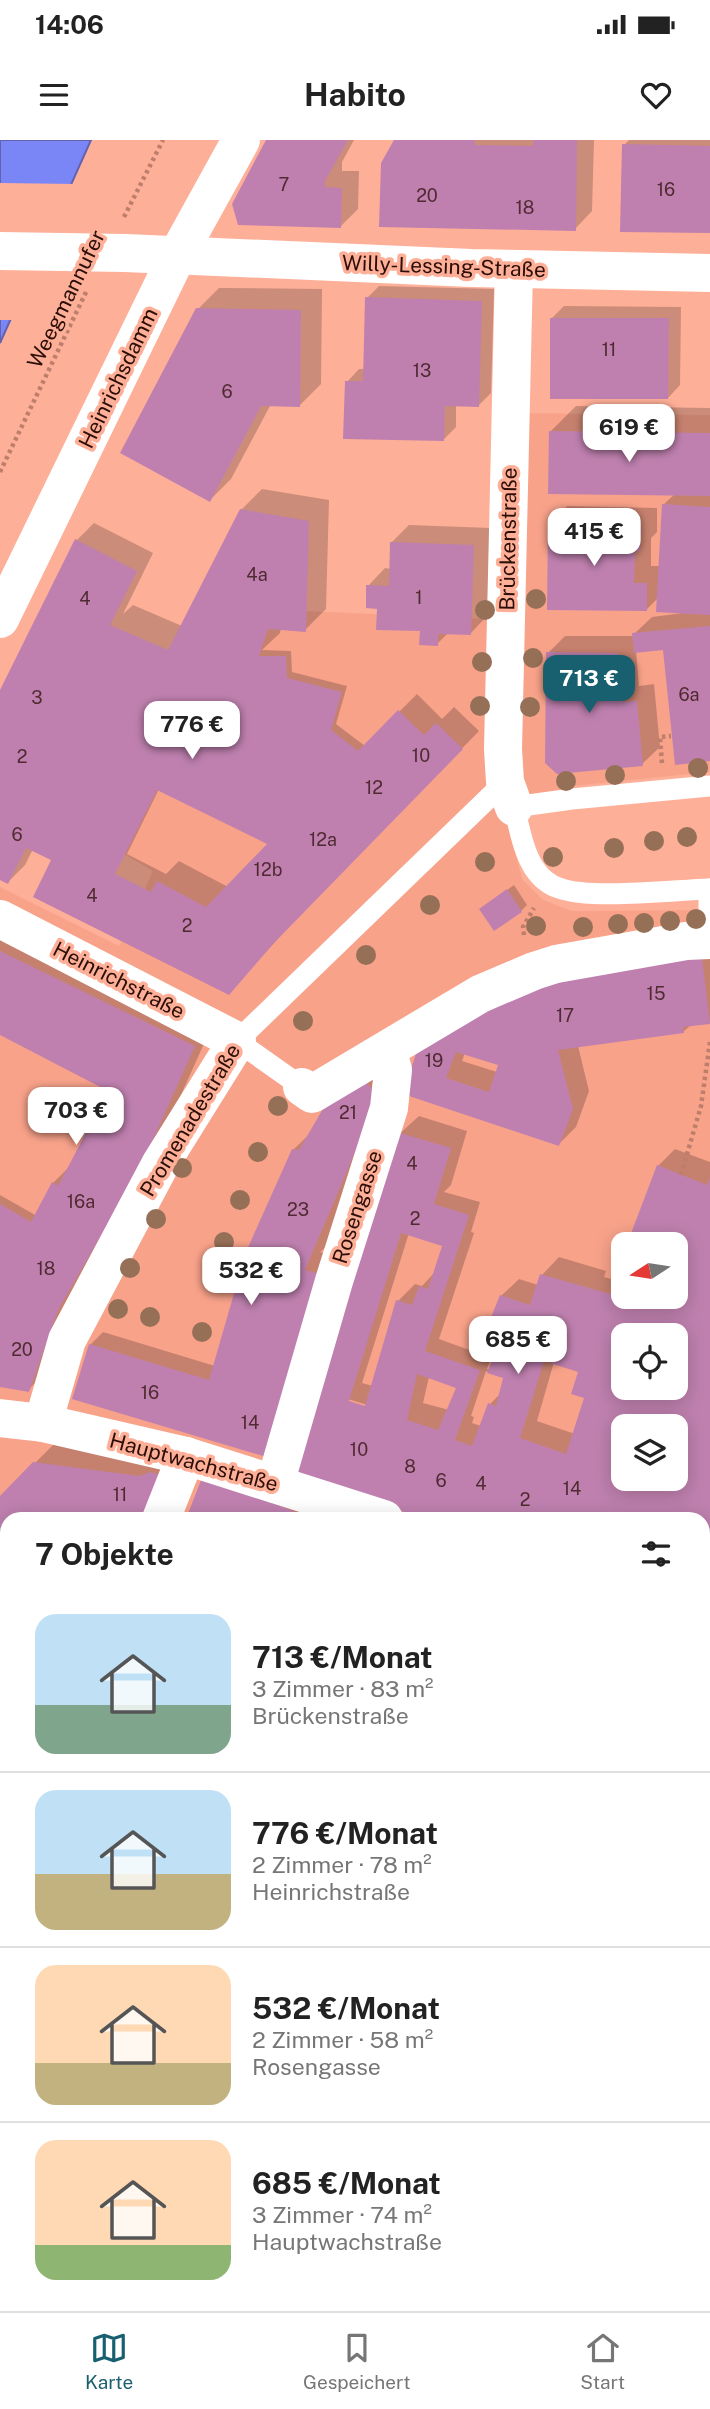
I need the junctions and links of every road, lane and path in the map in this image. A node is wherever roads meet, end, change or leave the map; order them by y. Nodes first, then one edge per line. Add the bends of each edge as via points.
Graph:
1 (163, 140) edge
2 (241, 140) edge
3 (123, 238) junction
4 (0, 251) edge
5 (177, 256) junction
6 (514, 269) junction
7 (710, 273) edge
8 (91, 281) dead end
9 (0, 472) edge
10 (0, 619) edge
11 (710, 786) edge
12 (503, 796) junction
13 (547, 883) junction
14 (710, 889) edge
15 (0, 919) edge
16 (709, 940) edge
17 (545, 968) junction
18 (237, 1041) junction
19 (710, 1042) edge
20 (387, 1050) junction
21 (302, 1087) joint
22 (681, 1175) dead end
23 (0, 1418) edge
24 (43, 1423) junction
25 (186, 1456) junction
26 (275, 1484) junction
27 (164, 1512) edge
28 (362, 1512) edge

1 - 3 path, Weegmannufer
2 - 5 street, Heinrichsdamm
3 - 4 street, Willy-Lessing-Straße
3 - 5 street, Willy-Lessing-Straße
5 - 6 street, Willy-Lessing-Straße
5 - 10 street, Heinrichsdamm
6 - 7 street, Willy-Lessing-Straße
6 - 12 street, Brückenstraße
8 - 9 path, Weegmannufer
11 - 12 lane via 572,799
12 - 13 lane via 533,867
12 - 18 lane, Promenadestraße
13 - 14 lane via 592,894
13 - 17 path via 523,927 526,950
14 - 16 lane
15 - 18 street, Heinrichstraße
16 - 17 street
17 - 20 street via 480,993
18 - 21 lane
18 - 24 street, Promenadestraße via 161,1163 73,1328
19 - 22 path via 701,1106
20 - 21 street via 312,1094
20 - 26 street, Rosengasse via 393,1070 389,1108
23 - 24 street, Hauptwachstraße
24 - 25 street, Hauptwachstraße
25 - 26 street, Hauptwachstraße
25 - 27 street
26 - 28 street, Hauptwachstraße

